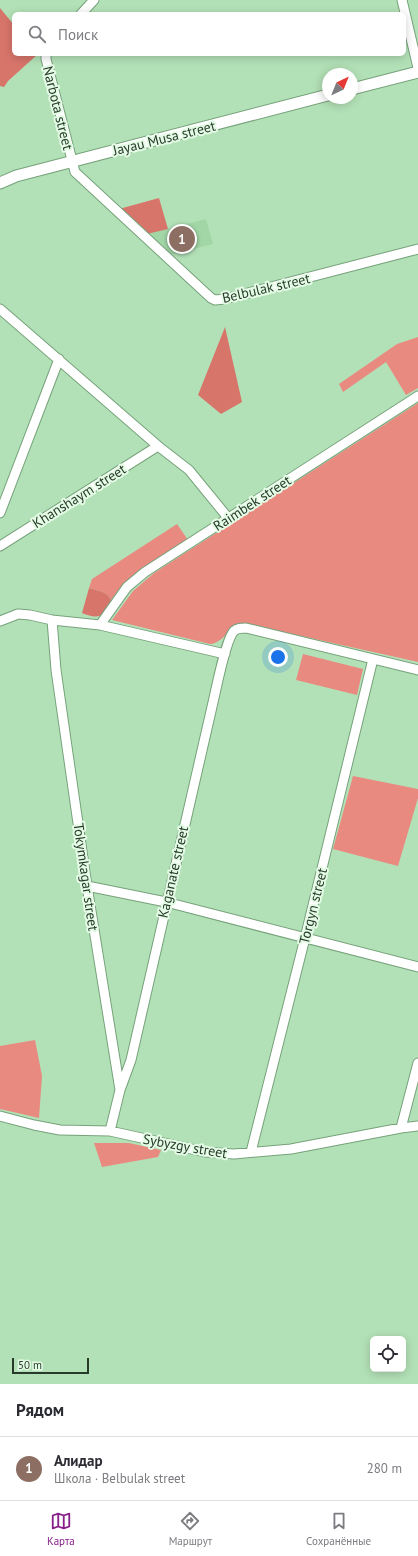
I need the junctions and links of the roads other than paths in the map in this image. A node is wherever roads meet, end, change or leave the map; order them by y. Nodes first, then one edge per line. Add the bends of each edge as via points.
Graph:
1 (94, 0) edge
2 (402, 0) edge
3 (83, 12) edge
4 (405, 12) edge
5 (406, 17) edge
6 (46, 56) edge
7 (418, 68) edge
8 (418, 72) edge
9 (358, 87) edge
10 (322, 97) edge
11 (72, 162) junction
12 (0, 183) edge
13 (418, 250) edge
14 (0, 309) edge
15 (59, 359) junction
16 (418, 396) edge
17 (158, 446) junction
18 (0, 513) edge
19 (229, 519) junction
20 (0, 546) edge
21 (52, 620) junction
22 (0, 621) edge
23 (100, 625) junction
24 (225, 654) junction
25 (373, 659) junction
26 (418, 670) edge
27 (87, 886) junction
28 (166, 902) junction
29 (305, 938) junction
30 (418, 967) edge
31 (418, 1063) edge
32 (120, 1090) junction
33 (0, 1116) edge
34 (418, 1126) edge
35 (401, 1128) junction
36 (110, 1131) junction
37 (251, 1152) junction

1 - 3 street
2 - 4 street
5 - 7 street
6 - 11 street, Narbota street
8 - 9 street
10 - 11 street, Jayau Musa street
11 - 12 street, Jayau Musa street via 16,176
11 - 13 street, Belbulak street via 75,172 215,300 225,300
14 - 15 street
15 - 17 street
15 - 18 street
16 - 19 street, Raimbek street
17 - 19 street via 197,479
17 - 20 street, Khanshaym street
19 - 23 street, Raimbek street via 145,572 127,587
21 - 22 street via 18,614
21 - 23 street
21 - 27 street, Tokymkagar street via 56,670
23 - 24 street
24 - 25 street, Kaganate street via 232,633 242,628
24 - 28 street, Kaganate street
25 - 26 street, Kaganate street
25 - 29 street, Torgyn street
27 - 28 street
27 - 32 street, Tokymkagar street
28 - 29 street
28 - 32 street, Kaganate street via 131,1060
29 - 30 street
29 - 37 street, Torgyn street
31 - 35 street
32 - 36 street, Tokymkagar street
33 - 36 street, Sybyzgy street via 60,1130
34 - 35 street, Sybyzgy street
35 - 37 street, Sybyzgy street via 291,1149
36 - 37 street, Sybyzgy street via 205,1152

